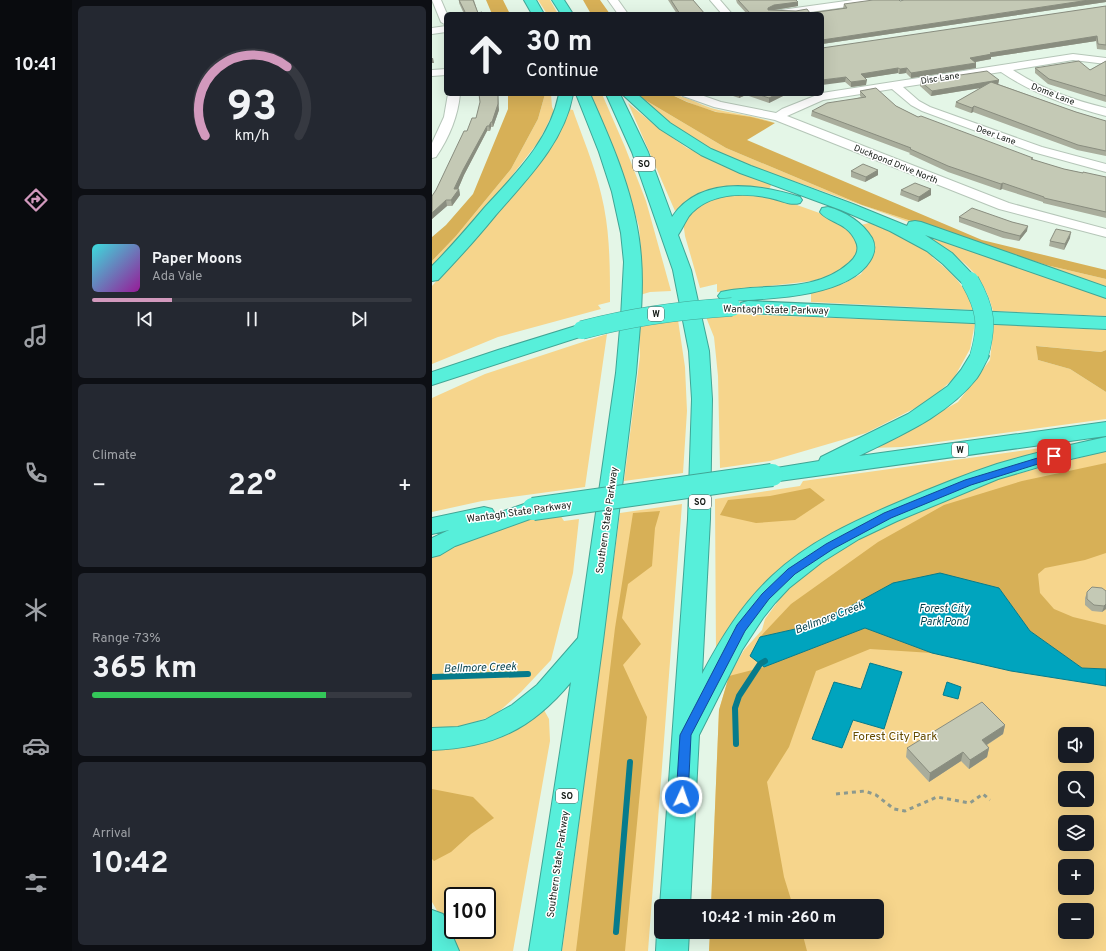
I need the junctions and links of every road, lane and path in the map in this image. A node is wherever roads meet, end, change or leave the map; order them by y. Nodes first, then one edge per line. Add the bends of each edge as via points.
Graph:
1 (436, 0) edge
2 (530, 0) edge
3 (558, 0) edge
4 (613, 0) edge
5 (715, 0) edge
6 (874, 0) edge
7 (820, 4) edge
8 (537, 12) edge
9 (566, 12) edge
10 (622, 12) edge
11 (726, 12) edge
12 (783, 12) edge
13 (444, 18) edge
14 (444, 29) edge
15 (432, 31) edge
16 (1106, 61) edge
17 (1003, 68) junction
18 (444, 72) edge
19 (432, 73) edge
20 (894, 85) junction
21 (454, 96) edge
22 (566, 96) edge
23 (584, 96) edge
24 (614, 96) edge
25 (631, 96) edge
26 (692, 96) edge
27 (1106, 112) edge
28 (778, 117) junction
29 (438, 129) edge
30 (432, 154) edge
31 (1106, 168) edge
32 (828, 199) junction
33 (1106, 233) edge
34 (670, 235) junction
35 (432, 276) edge
36 (1106, 293) edge
37 (729, 302) junction
38 (1106, 323) edge
39 (438, 375) edge
40 (432, 384) edge
41 (1106, 429) edge
42 (1106, 444) edge
43 (814, 470) junction
44 (533, 509) junction
45 (432, 526) edge
46 (432, 549) edge
47 (590, 641) junction
48 (685, 735) junction
49 (432, 739) edge
50 (836, 794) dead end
51 (990, 800) dead end
52 (675, 899) edge
53 (432, 925) edge
54 (673, 939) edge
55 (443, 951) edge
56 (545, 951) edge
57 (672, 951) edge

1 - 13 street
2 - 8 highway
3 - 9 highway
4 - 10 street
5 - 11 street
6 - 7 street
7 - 12 street
14 - 15 street
16 - 17 street, Disc Lane via 1072,58
17 - 20 street, Disc Lane
17 - 27 street, Dome Lane via 1018,80 1045,93
18 - 19 street
20 - 28 street, Disc Lane via 820,97 786,110
20 - 31 street, Deer Lane via 926,109 1026,145
21 - 29 street via 449,120
22 - 35 highway via 562,113 545,146 499,202
23 - 47 highway, Southern State Parkway / SO via 620,190 632,256 626,373
24 - 34 highway, SO via 640,152
25 - 32 highway via 670,129 705,151
26 - 28 street, Duckpond Drive North via 718,106
28 - 33 street, Duckpond Drive North via 1004,206
29 - 30 street
32 - 36 highway via 929,231
32 - 43 highway, bridge via 896,227 941,253 970,281 980,299 985,318 985,337 970,373 955,390 915,419
34 - 37 highway via 684,211 696,202 730,191 750,190 771,193 834,214 851,223 861,233 867,245 863,258 855,269 841,279 820,286
34 - 48 highway, SO via 682,270 699,351 702,399 699,518
37 - 38 highway, Wantagh State Parkway / W via 780,307
37 - 39 highway, Wantagh State Parkway / W, bridge via 581,325 505,354
39 - 40 highway, Wantagh State Parkway
41 - 43 highway, Wantagh State Parkway / W
42 - 48 highway via 1040,459 968,482 888,515 819,553 792,572 766,597 741,628
43 - 44 highway, Wantagh State Parkway / W, bridge
44 - 45 highway, Wantagh State Parkway / W via 491,514
44 - 46 highway via 447,540
47 - 49 highway via 546,693 522,713 491,730 458,738
47 - 56 highway, Southern State Parkway / SO
48 - 52 highway, SO
50 - 51 path via 865,791 901,812 937,797 970,803 983,794
53 - 55 highway
54 - 57 highway

